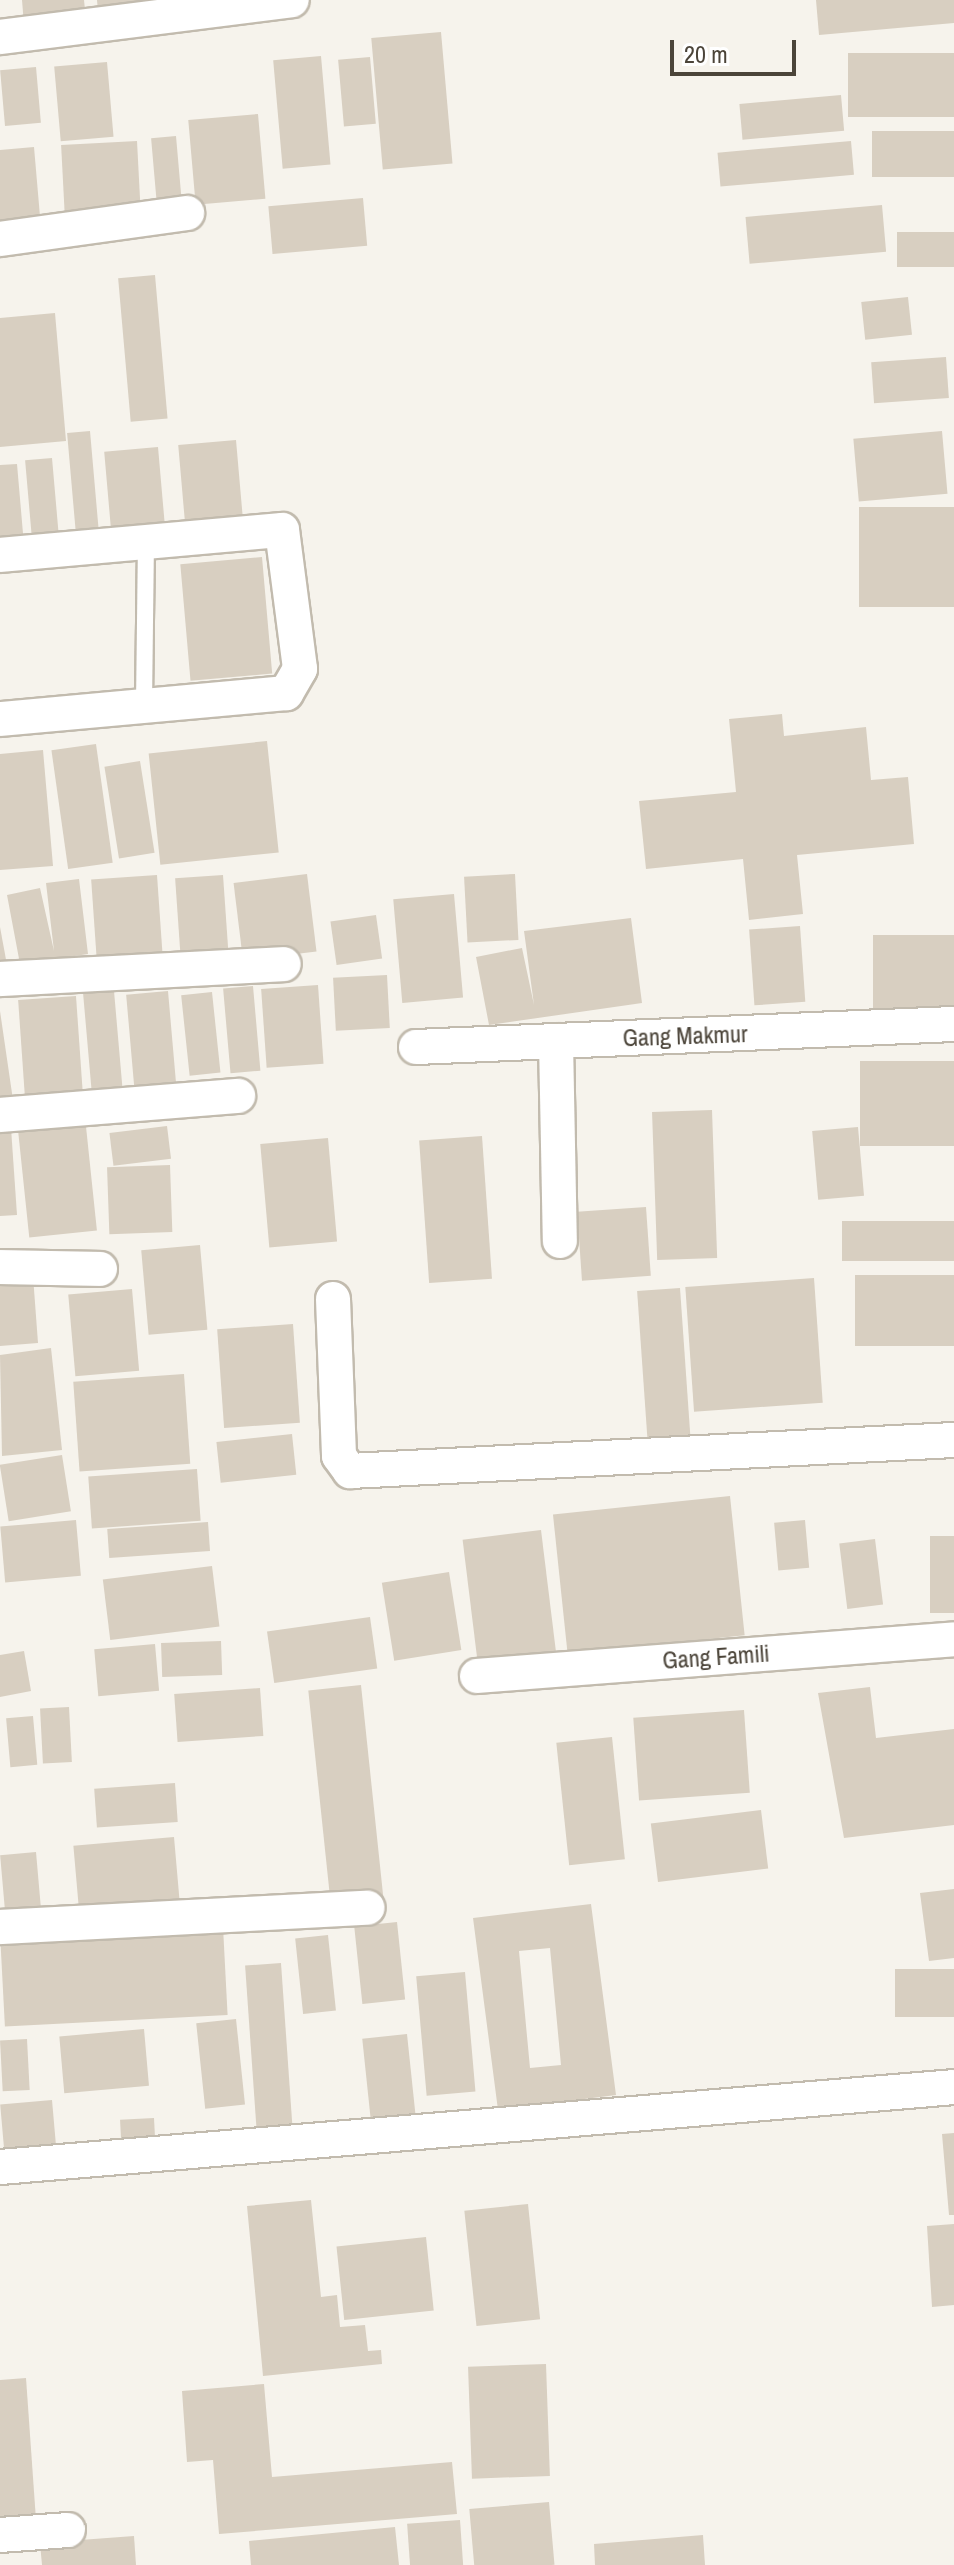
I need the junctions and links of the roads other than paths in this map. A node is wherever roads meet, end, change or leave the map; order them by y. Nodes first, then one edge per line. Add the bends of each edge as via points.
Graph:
1 (292, 0) edge
2 (0, 37) edge
3 (187, 213) dead end
4 (0, 239) edge
5 (146, 542) junction
6 (0, 555) edge
7 (144, 704) junction
8 (0, 719) edge
9 (284, 964) dead end
10 (0, 979) edge
11 (954, 1024) edge
12 (556, 1041) junction
13 (416, 1047) dead end
14 (238, 1096) dead end
15 (0, 1115) edge
16 (560, 1241) dead end
17 (0, 1267) edge
18 (100, 1269) dead end
19 (333, 1299) dead end
20 (954, 1440) edge
21 (954, 1639) edge
22 (477, 1676) dead end
23 (368, 1908) dead end
24 (0, 1927) edge
25 (954, 2087) edge
26 (0, 2167) edge
27 (68, 2530) dead end
28 (0, 2535) edge

1 - 2 street
3 - 4 street
5 - 6 street
5 - 7 lane
5 - 7 street via 282,530 300,669 286,693
7 - 8 street
9 - 10 street
11 - 12 street, Gang Makmur
12 - 13 street, Gang Makmur
12 - 16 street
14 - 15 street
17 - 18 street
19 - 20 street via 339,1456 350,1471
21 - 22 street, Gang Famili
23 - 24 street
25 - 26 street
27 - 28 street

